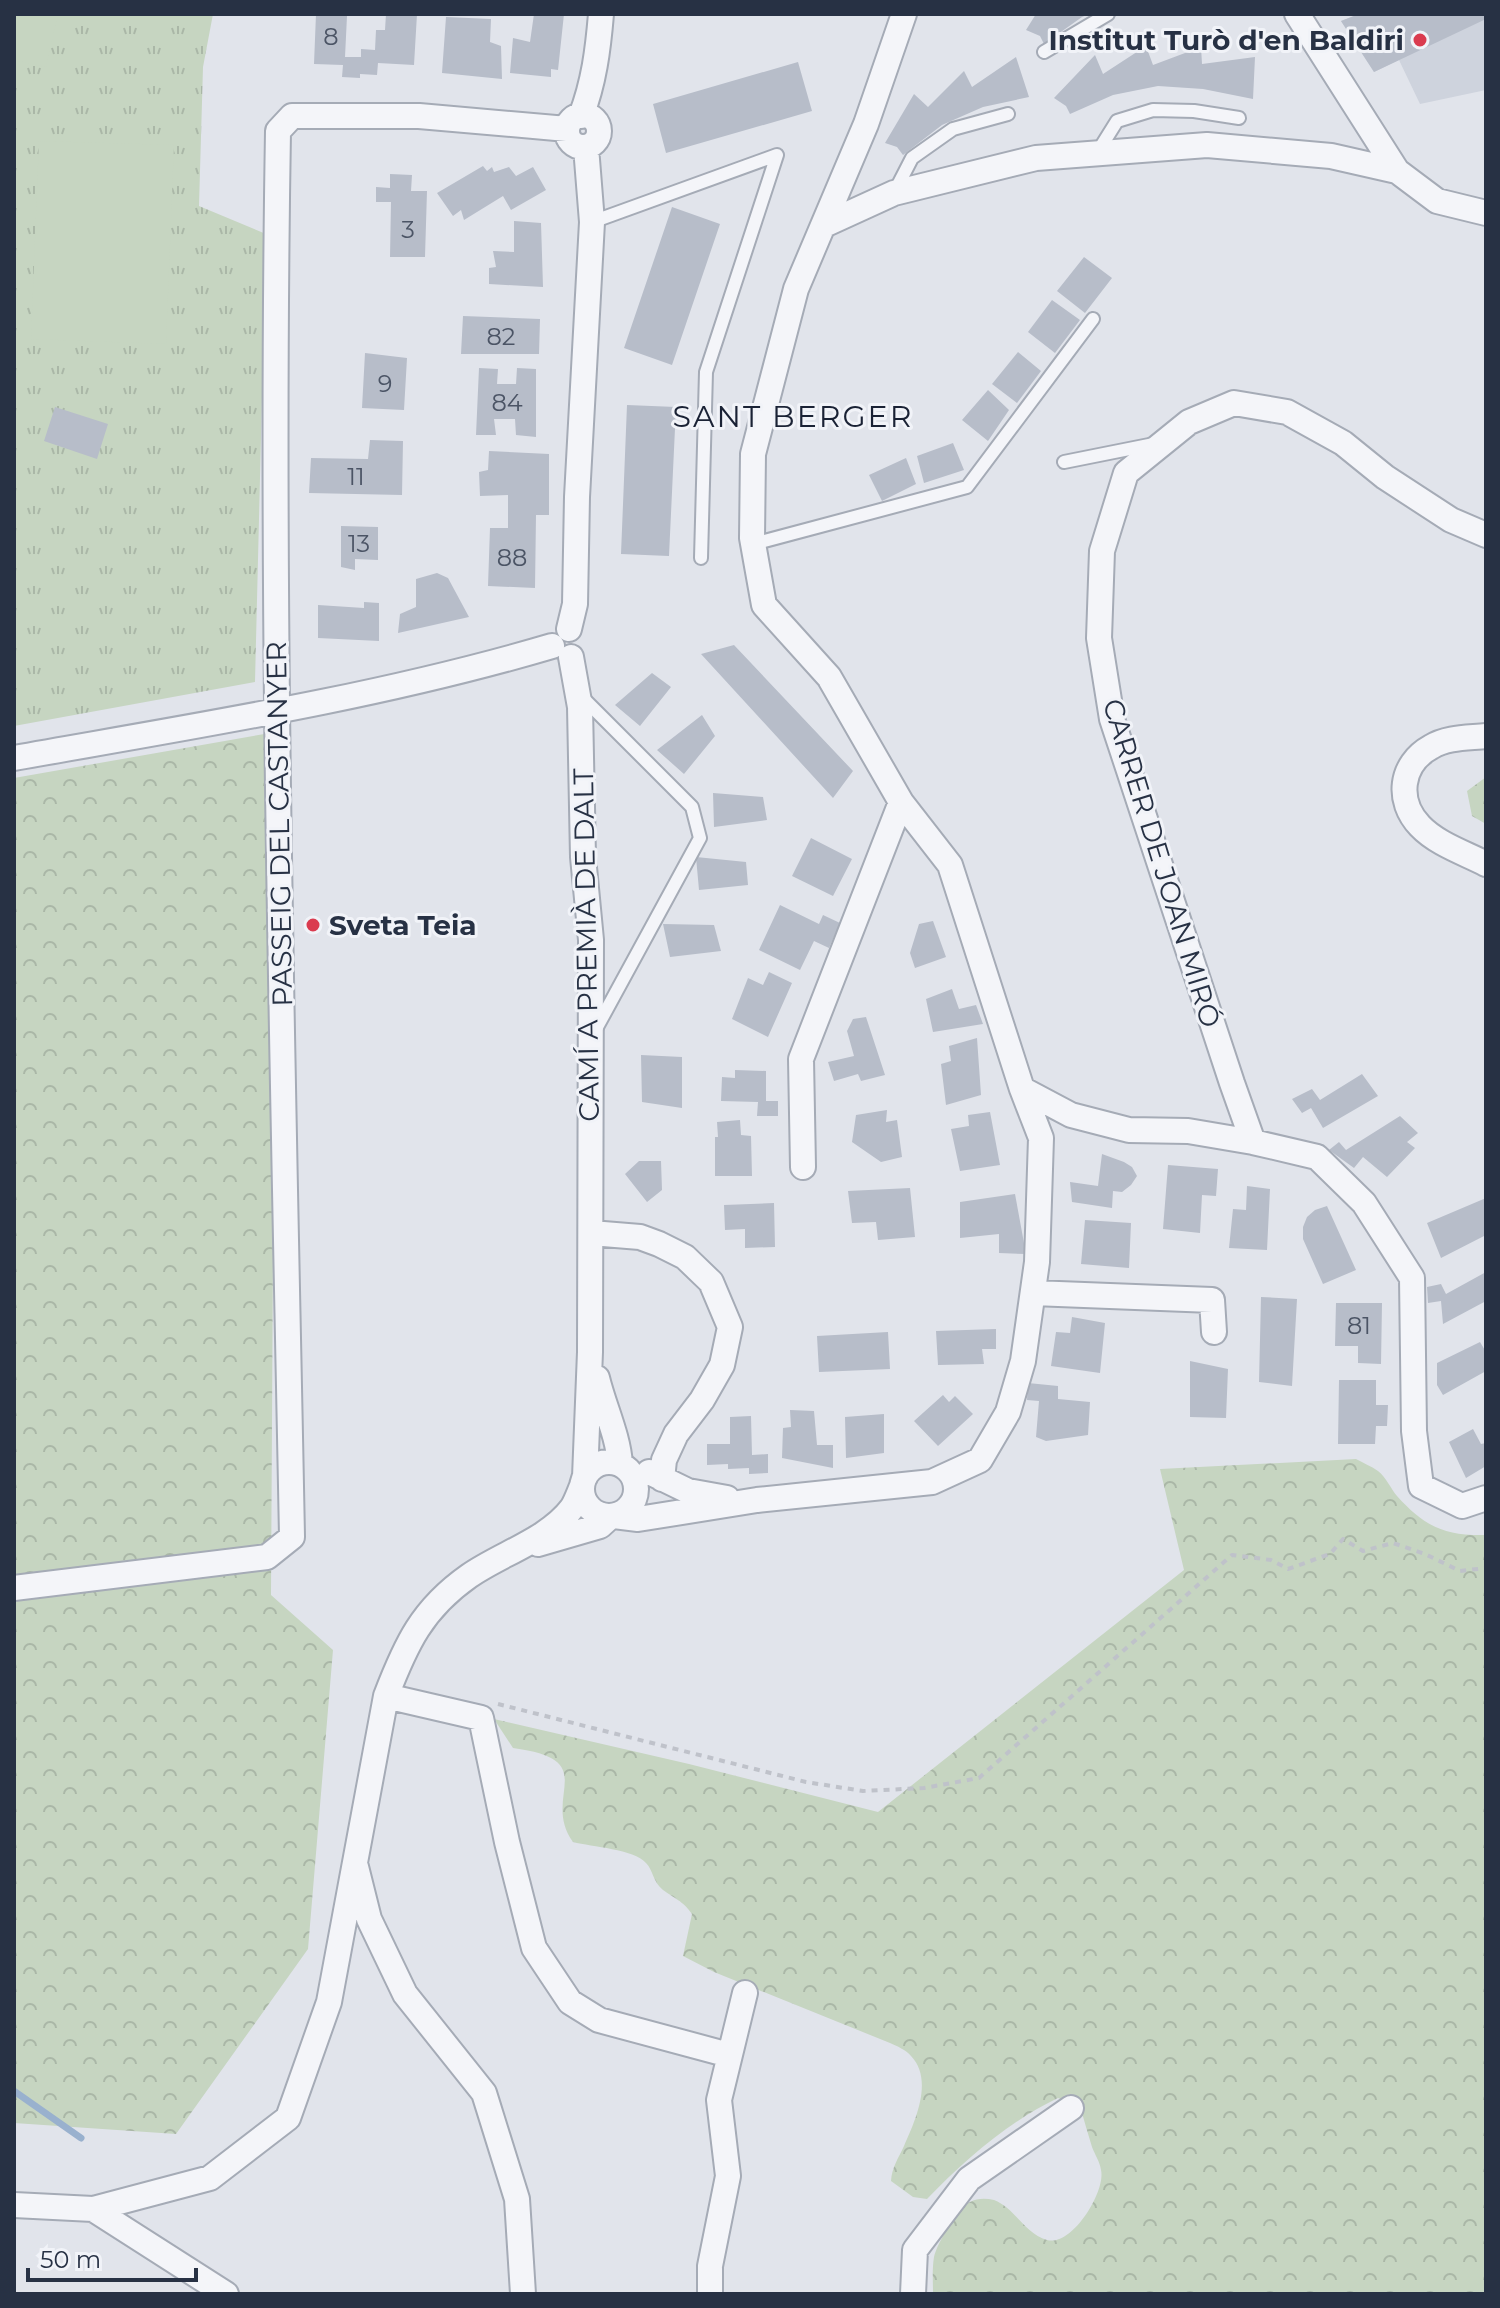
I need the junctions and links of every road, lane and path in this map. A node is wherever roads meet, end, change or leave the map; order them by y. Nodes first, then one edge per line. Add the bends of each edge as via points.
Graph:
1 (604, 14) edge
2 (904, 14) edge
3 (1108, 14) edge
4 (1297, 14) edge
5 (1044, 52) dead end
6 (1008, 114) dead end
7 (1239, 118) dead end
8 (574, 122) junction
9 (1097, 153) junction
10 (1397, 171) junction
11 (894, 193) junction
12 (1486, 213) edge
13 (592, 222) junction
14 (824, 225) junction
15 (1093, 319) dead end
16 (1165, 441) junction
17 (1064, 462) dead end
18 (1486, 535) edge
19 (753, 544) junction
20 (701, 558) dead end
21 (561, 652) junction
22 (577, 691) junction
23 (276, 711) junction
24 (1486, 736) edge
25 (14, 758) edge
26 (901, 802) junction
27 (1486, 864) edge
28 (591, 1039) junction
29 (1022, 1089) junction
30 (1253, 1142) junction
31 (803, 1167) dead end
32 (591, 1233) junction
33 (1033, 1293) junction
34 (1214, 1332) dead end
35 (590, 1352) junction
36 (622, 1465) junction
37 (662, 1479) junction
38 (583, 1481) junction
39 (1486, 1498) edge
40 (757, 1500) junction
41 (613, 1516) junction
42 (509, 1553) junction
43 (1486, 1568) edge
44 (14, 1588) edge
45 (384, 1704) junction
46 (481, 1718) junction
47 (354, 1861) junction
48 (745, 1993) dead end
49 (729, 2055) junction
50 (1071, 2108) dead end
51 (14, 2205) edge
52 (93, 2209) junction
53 (226, 2294) edge
54 (523, 2294) edge
55 (710, 2294) edge
56 (913, 2294) edge

1 - 8 street via 590,92
2 - 14 street
3 - 5 lane
4 - 10 street
6 - 11 lane via 953,129 912,158
7 - 9 lane via 1153,110 1117,121
8 - 13 street via 594,119 599,129 595,142 586,147
8 - 23 street, PASSEIG DEL CASTANYER via 292,116 278,131
9 - 10 street via 1207,145 1331,156
9 - 11 street via 1036,158
10 - 12 street via 1437,201
11 - 14 street
13 - 20 lane via 777,155 706,372
13 - 21 street, CAMÍ A PREMIÀ DE DALT via 575,604 569,629 581,644 579,651
14 - 19 street via 796,289 753,454
15 - 19 lane via 967,487
16 - 17 lane
16 - 18 street, CARRER DE JOAN MIRÓ via 1189,422 1234,403 1287,412 1343,443 1451,520
16 - 30 street, CARRER DE JOAN MIRÓ via 1126,473 1102,551 1099,638 1112,719
19 - 26 street via 764,605 829,677
21 - 22 street, CAMÍ A PREMIÀ DE DALT
21 - 23 street
22 - 28 street, CAMÍ A PREMIÀ DE DALT
22 - 28 lane via 692,807 700,838
23 - 25 street
23 - 44 street, PASSEIG DEL CASTANYER via 292,1537 267,1557
24 - 27 street via 1432,746 1412,761 1403,783 1407,805 1420,826
26 - 29 street via 950,865
26 - 31 street via 801,1059
28 - 32 street, CAMÍ A PREMIÀ DE DALT
29 - 30 street via 1071,1115 1129,1130 1188,1131
29 - 33 street via 1041,1138
30 - 39 street via 1317,1157 1364,1203 1412,1278 1414,1431 1421,1486 1462,1506
32 - 35 street, CAMÍ A PREMIÀ DE DALT
32 - 37 street via 640,1237 685,1257 711,1282 730,1327 722,1365 676,1434
33 - 34 street via 1212,1300
33 - 40 street via 1023,1361 1008,1412 980,1460 932,1482
35 - 36 street, CAMÍ A PREMIÀ DE DALT
35 - 38 street, CAMÍ A PREMIÀ DE DALT
36 - 37 street via 638,1466
36 - 38 street via 598,1464
36 - 41 street via 631,1472 637,1490 630,1507
37 - 40 street via 712,1497
38 - 41 street via 590,1509
38 - 42 street via 572,1507 554,1525
40 - 41 street via 638,1519
41 - 42 street via 600,1526
42 - 45 street via 467,1577 418,1624
43 - 46 path via 1460,1571 1393,1543 1363,1551 1343,1539 1330,1554 1288,1569 1271,1560 1232,1555 979,1778 924,1788 863,1791 806,1782 498,1704
45 - 46 street
45 - 47 street
46 - 49 street via 534,1948 570,2002 599,2020
47 - 52 street via 329,2002 288,2118 210,2178
47 - 54 street via 369,1919 405,1994 484,2093 517,2199
48 - 49 street
49 - 55 street via 719,2100 728,2176 710,2266
50 - 56 street via 969,2179 915,2250
51 - 52 street
52 - 53 street

